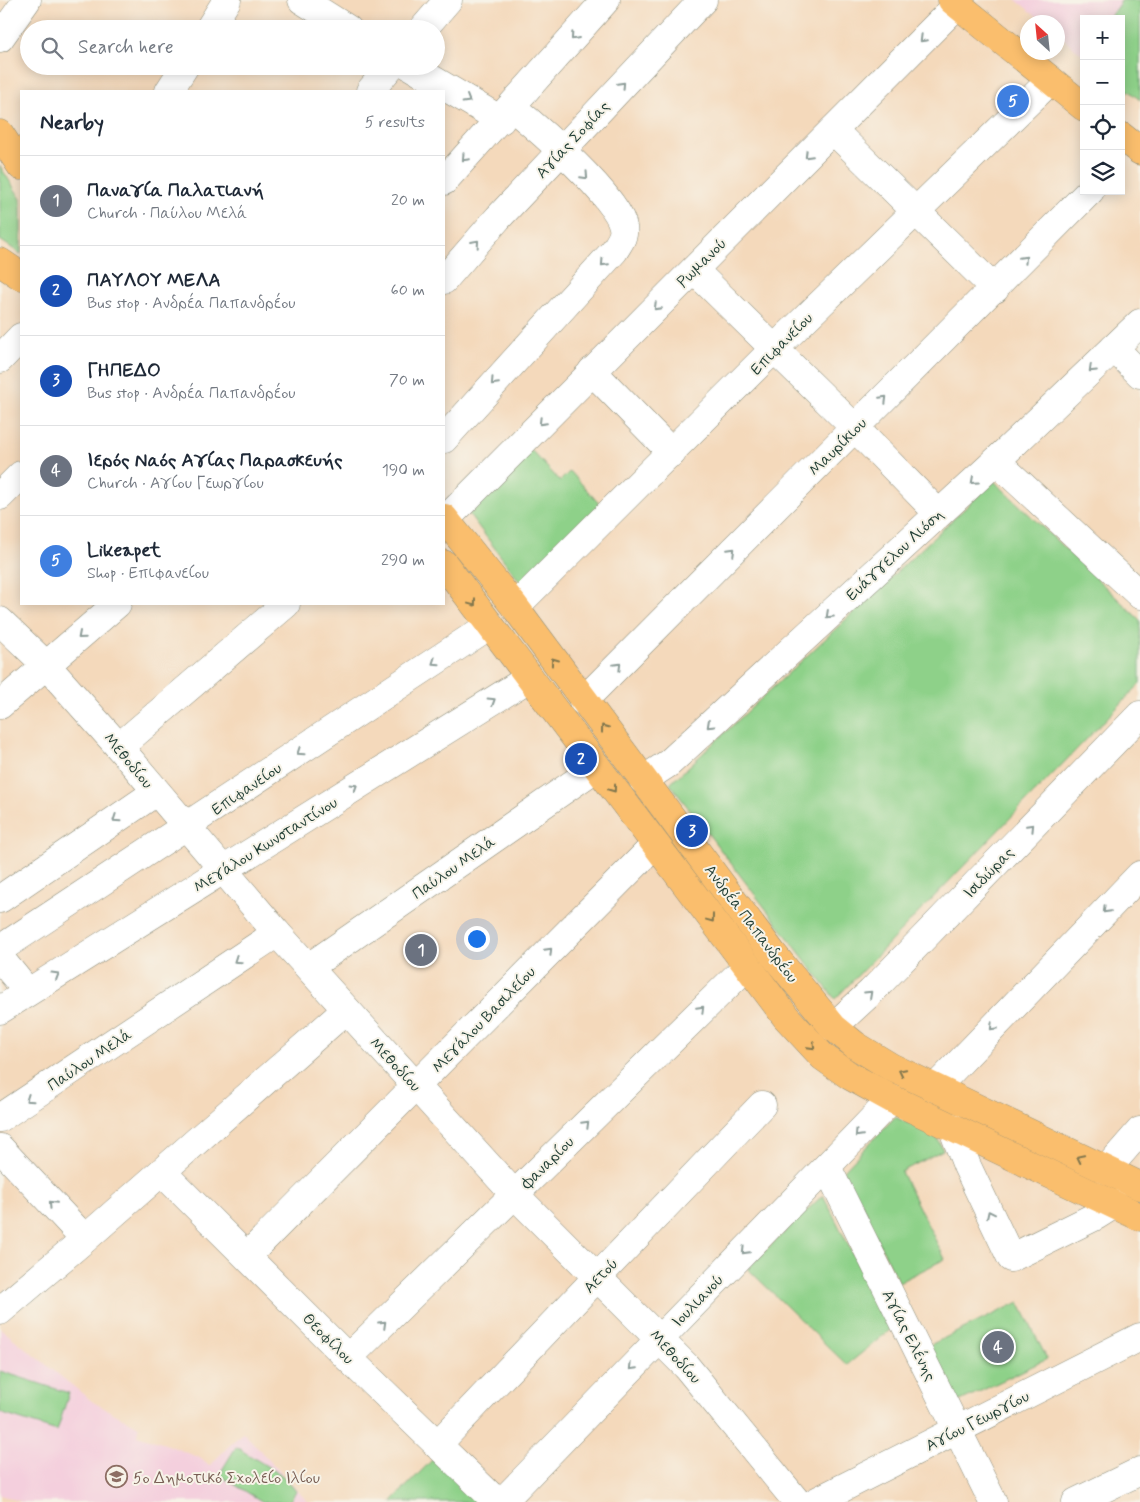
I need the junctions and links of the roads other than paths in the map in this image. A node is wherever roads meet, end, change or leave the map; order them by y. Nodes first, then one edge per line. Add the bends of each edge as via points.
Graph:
1 (27, 0) edge
2 (227, 0) edge
3 (302, 0) edge
4 (448, 0) edge
5 (606, 0) edge
6 (703, 0) edge
7 (954, 2) edge
8 (214, 20) edge
9 (334, 20) edge
10 (431, 20) edge
11 (0, 38) edge
12 (179, 75) edge
13 (383, 75) edge
14 (428, 75) edge
15 (1050, 81) junction
16 (170, 90) edge
17 (371, 90) edge
18 (1081, 105) edge
19 (506, 113) junction
20 (833, 130) junction
21 (0, 134) edge
22 (561, 150) junction
23 (20, 164) edge
24 (445, 180) edge
25 (1086, 195) edge
26 (916, 211) junction
27 (0, 262) edge
28 (694, 270) junction
29 (20, 275) edge
30 (445, 279) edge
31 (995, 289) junction
32 (1140, 323) edge
33 (20, 338) edge
34 (1114, 348) junction
35 (774, 349) junction
36 (0, 359) edge
37 (592, 371) junction
38 (1140, 374) edge
39 (855, 428) junction
40 (445, 438) edge
41 (672, 453) junction
42 (996, 461) junction
43 (20, 476) edge
44 (0, 496) edge
45 (938, 513) junction
46 (445, 518) edge
47 (445, 520) edge
48 (445, 565) edge
49 (1140, 596) edge
50 (117, 605) edge
51 (285, 605) edge
52 (515, 607) junction
53 (0, 620) edge
54 (490, 625) junction
55 (46, 666) junction
56 (529, 678) junction
57 (583, 701) junction
58 (0, 706) edge
59 (1140, 715) edge
60 (120, 747) junction
61 (597, 767) junction
62 (643, 780) junction
63 (156, 792) junction
64 (186, 827) junction
65 (654, 845) junction
66 (224, 869) junction
67 (1140, 874) edge
68 (0, 899) edge
69 (277, 933) junction
70 (0, 949) edge
71 (0, 958) edge
72 (747, 966) junction
73 (310, 967) junction
74 (28, 991) junction
75 (0, 1010) edge
76 (346, 1010) junction
77 (833, 1027) junction
78 (417, 1086) junction
79 (935, 1088) junction
80 (892, 1099) junction
81 (762, 1105) dead end
82 (0, 1118) edge
83 (952, 1127) junction
84 (1140, 1131) edge
85 (0, 1148) edge
86 (827, 1167) junction
87 (1106, 1170) junction
88 (162, 1172) junction
89 (1140, 1186) edge
90 (515, 1195) junction
91 (1114, 1204) junction
92 (1140, 1217) edge
93 (85, 1239) junction
94 (248, 1256) junction
95 (598, 1277) junction
96 (0, 1311) edge
97 (1140, 1337) edge
98 (660, 1338) junction
99 (348, 1358) junction
100 (958, 1430) junction
101 (437, 1445) junction
102 (1140, 1471) edge
103 (497, 1502) edge
104 (502, 1502) edge
105 (797, 1502) edge
106 (815, 1502) edge
107 (993, 1502) edge
108 (1076, 1502) edge

1 - 11 street
2 - 8 street
3 - 9 street
4 - 10 street
5 -> 19 street
22 -> 6 street, Αγίας Σοφίας
7 - 15 main road
7 -> 20 street, Ρωμανού
12 - 16 street
13 - 17 street
14 -> 19 street
15 - 18 main road
15 - 26 street, Επιφανείου
19 - 22 street
19 -> 24 street
20 - 26 street
20 -> 28 street, Ρωμανού
21 - 23 main road
30 -> 22 street, Αγίας Σοφίας
22 -> 40 street via 618,212 622,221 622,237 614,251
31 -> 25 street, Μαυρίκιου
26 - 31 street
26 - 35 street, Επιφανείου
27 - 29 main road
28 - 35 street
28 -> 37 street, Ρωμανού
39 -> 31 street, Μαυρίκιου
32 - 34 street, Ευάγγελου Λιόση
33 - 36 street
34 - 38 street
34 -> 42 street, Ευάγγελου Λιόση
35 - 39 street
35 - 41 street, Επιφανείου
37 - 41 street
37 -> 46 street, Ρωμανού
39 - 45 street
57 -> 39 street, Μαυρίκιου
41 - 52 street, Επιφανείου
42 -> 45 street, Ευάγγελου Λιόση
42 - 49 street
43 - 44 street
45 -> 62 street, Ευάγγελου Λιόση via 669,763
47 - 52 main road, Ανδρέα Παπανδρέου
48 -> 54 main road, Ανδρέα Παπανδρέου
50 -> 55 street
51 - 60 street
57 -> 52 main road, Ανδρέα Παπανδρέου
53 - 55 street, Μεθοδίου
54 - 56 main road, Ανδρέα Παπανδρέου
54 -> 64 street, Επιφανείου
55 - 58 street
55 - 60 street, Μεθοδίου
56 - 61 main road, Ανδρέα Παπανδρέου
66 -> 56 street, Μεγάλου Κωνσταντίνου
62 -> 57 main road, Ανδρέα Παπανδρέου
77 -> 59 street, Ισιδώρας via 871,992
60 - 63 street, Μεθοδίου
61 -> 65 main road, Ανδρέα Παπανδρέου
61 - 73 street, Παύλου Μελά
62 - 77 main road, Ανδρέα Παπανδρέου
63 - 64 street, Μεθοδίου
63 -> 68 street
64 - 66 street, Μεθοδίου
64 - 70 street, Επιφανείου
65 -> 72 main road, Ανδρέα Παπανδρέου
78 -> 65 street, Μεγάλου Βασιλείου
66 - 69 street, Μεθοδίου
74 -> 66 street, Μεγάλου Κωνσταντίνου
67 -> 79 street
69 - 73 street, Μεθοδίου
69 -> 82 street, Παύλου Μελά
71 - 74 street
72 -> 80 main road, Ανδρέα Παπανδρέου via 786,1017 823,1057
90 -> 72 street, Φαναρίου
73 - 76 street, Μεθοδίου
74 - 75 street, Μεγάλου Κωνσταντίνου
76 - 78 street, Μεθοδίου
76 - 88 street
79 -> 77 main road, Ανδρέα Παπανδρέου via 891,1067
78 - 90 street, Μεθοδίου
78 - 94 street, Μεγάλου Βασιλείου
87 -> 79 main road, Ανδρέα Παπανδρέου
80 - 83 main road, Ανδρέα Παπανδρέου
80 -> 86 street, Ιουλιανού
81 - 95 street, Αετού
83 - 91 main road, Ανδρέα Παπανδρέου
91 -> 83 street via 1011,1258
84 - 87 street
93 -> 85 street
86 -> 98 street, Ιουλιανού
86 - 100 street, Αγίας Ελένης
87 - 89 main road, Ανδρέα Παπανδρέου
88 - 93 street
88 - 94 street, Θεοφίλου
90 - 95 street, Μεθοδίου
99 -> 90 street, Φαναρίου
91 - 92 main road, Ανδρέα Παπανδρέου
93 - 96 street
94 - 99 street, Θεοφίλου
95 - 98 street, Μεθοδίου
95 - 101 street, Αετού
97 - 100 street, Αγίου Γεωργίου
98 -> 104 street, Ιουλιανού
98 - 105 street, Μεθοδίου
99 - 101 street, Θεοφίλου
100 - 106 street, Αγίου Γεωργίου
100 - 107 street, Αγίας Ελένης
101 - 103 street, Θεοφίλου
102 - 108 street

